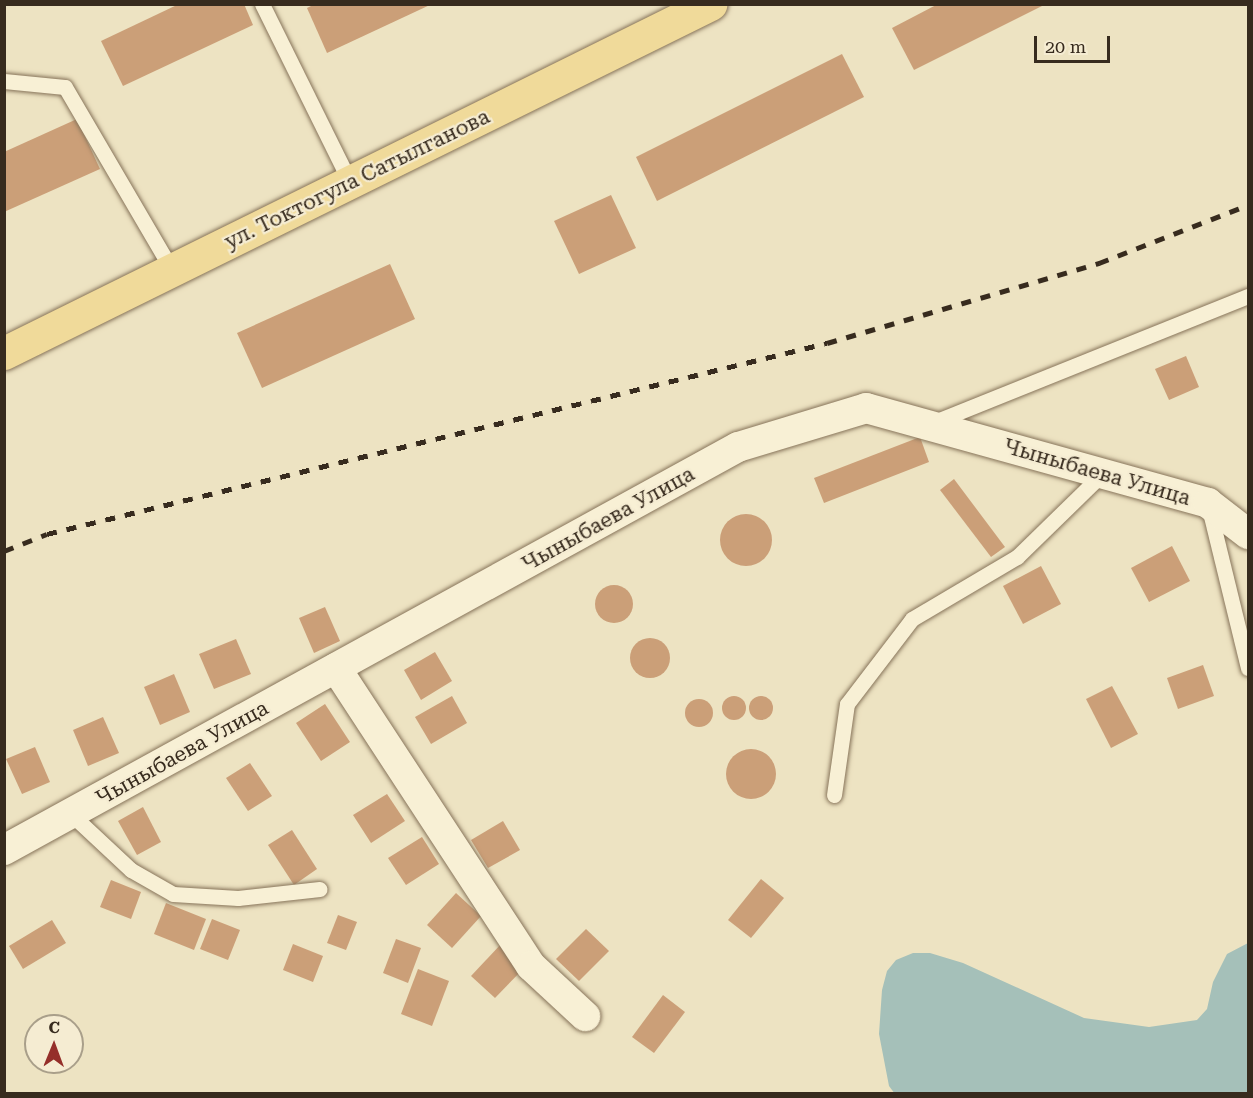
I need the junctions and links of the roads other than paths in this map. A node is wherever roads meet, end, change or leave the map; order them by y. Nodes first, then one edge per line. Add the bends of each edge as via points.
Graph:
1 (262, 4) edge
2 (710, 4) edge
3 (4, 81) edge
4 (350, 182) junction
5 (172, 270) junction
6 (1248, 296) edge
7 (4, 353) edge
8 (927, 425) junction
9 (1103, 473) junction
10 (1208, 503) junction
11 (1248, 534) edge
12 (336, 668) junction
13 (1248, 668) edge
14 (834, 795) dead end
15 (71, 814) junction
16 (4, 850) edge
17 (320, 889) dead end
18 (585, 1016) dead end

1 - 4 lane
2 - 4 main road, ул. Токтогула Сатылганова
3 - 5 lane via 65,87
4 - 5 main road, ул. Токтогула Сатылганова
5 - 7 main road, ул. Токтогула Сатылганова
6 - 8 lane
8 - 9 street, Чыныбаева Улица
8 - 12 street, Чыныбаева Улица via 866,408 738,447
9 - 10 street, Чыныбаева Улица
9 - 14 lane via 1017,556 912,619 847,704
10 - 11 street, Чыныбаева Улица
10 - 13 lane
12 - 15 street, Чыныбаева Улица
12 - 18 street via 531,966
15 - 16 street, Чыныбаева Улица
15 - 17 lane via 131,870 173,894 238,898

